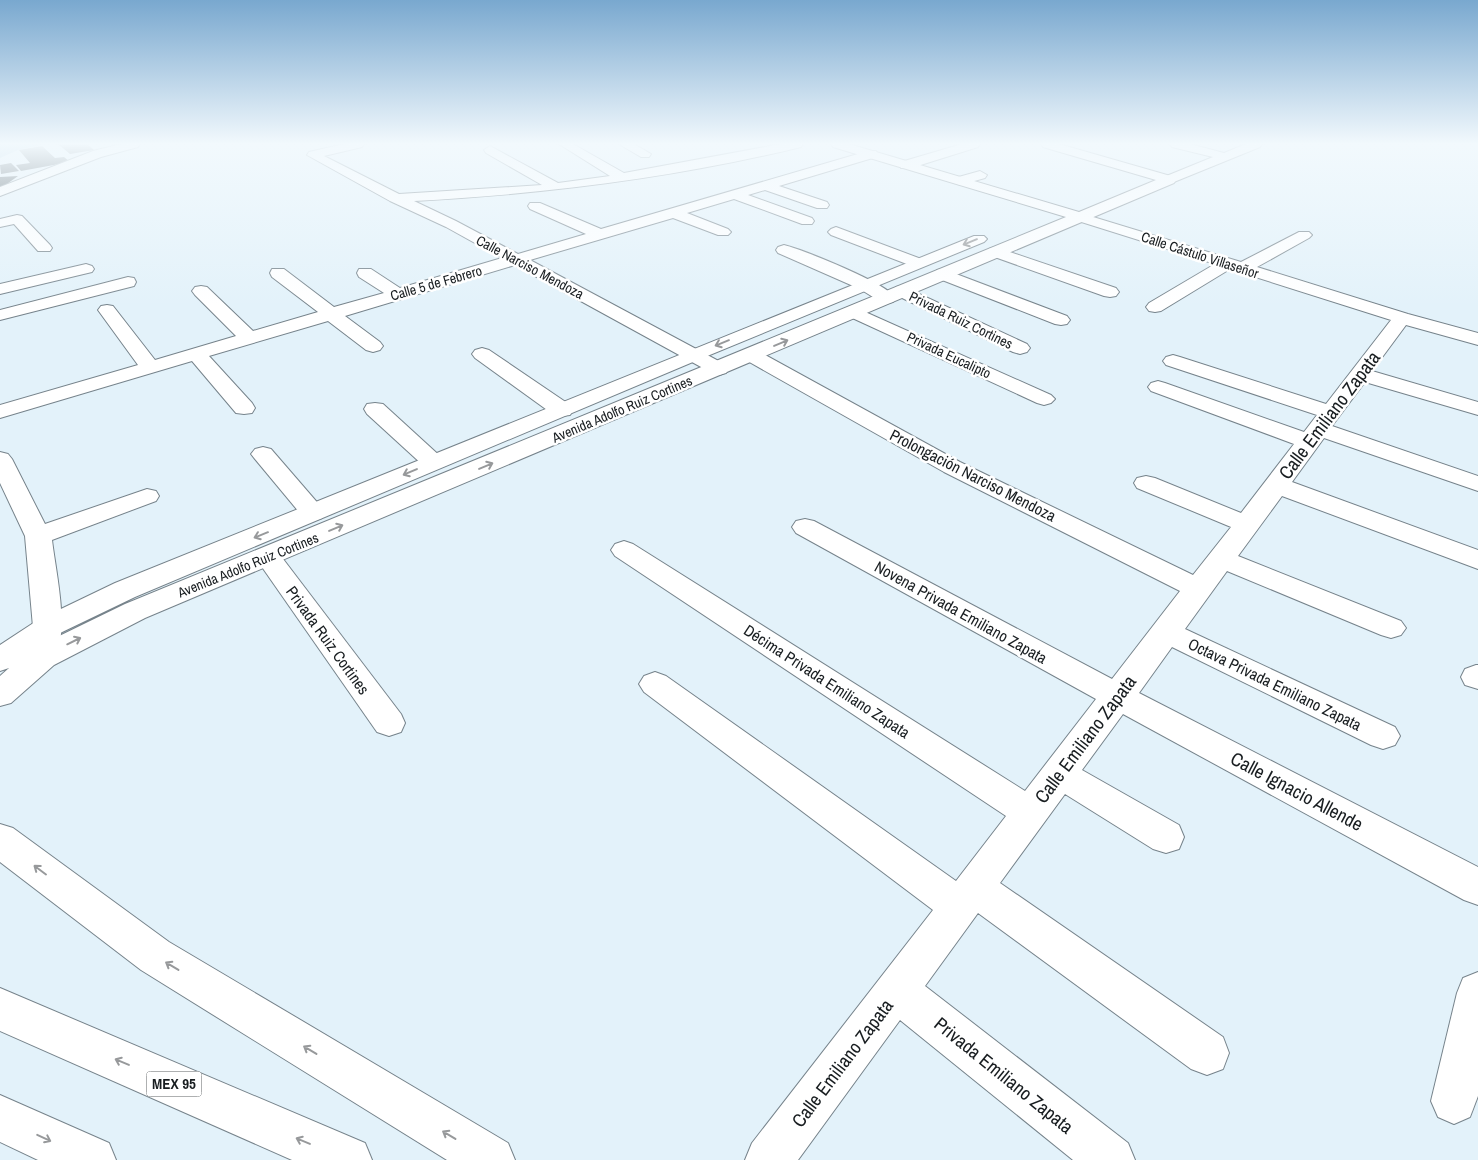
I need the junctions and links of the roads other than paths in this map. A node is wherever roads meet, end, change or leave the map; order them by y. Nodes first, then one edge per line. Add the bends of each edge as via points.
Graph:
1 (395, 198) edge
2 (724, 198) edge
3 (744, 198) edge
4 (802, 198) edge
5 (1018, 198) edge
6 (1082, 198) edge
7 (1117, 198) edge
8 (822, 205) dead end
9 (535, 206) dead end
10 (1054, 209) junction
11 (674, 213) junction
12 (1080, 217) junction
13 (807, 221) dead end
14 (0, 223) edge
15 (723, 232) dead end
16 (836, 232) dead end
17 (601, 235) junction
18 (1304, 235) dead end
19 (44, 248) dead end
20 (784, 250) dead end
21 (995, 252) junction
22 (518, 260) junction
23 (918, 263) junction
24 (1234, 266) junction
25 (86, 269) dead end
26 (278, 273) dead end
27 (365, 273) dead end
28 (943, 274) junction
29 (128, 282) dead end
30 (866, 285) junction
31 (0, 290) edge
32 (201, 291) dead end
33 (1110, 292) dead end
34 (397, 294) junction
35 (895, 295) junction
36 (1155, 307) dead end
37 (106, 310) dead end
38 (854, 312) junction
39 (330, 314) junction
40 (0, 315) edge
41 (1402, 318) junction
42 (1061, 320) dead end
43 (249, 338) junction
44 (1478, 339) edge
45 (373, 346) dead end
46 (1020, 348) dead end
47 (196, 354) junction
48 (482, 354) dead end
49 (693, 355) junction
50 (751, 355) junction
51 (1173, 361) dead end
52 (150, 367) junction
53 (719, 369) junction
54 (1360, 374) junction
55 (1158, 387) dead end
56 (613, 388) junction
57 (1044, 399) dead end
58 (636, 404) junction
59 (244, 408) dead end
60 (376, 409) dead end
61 (1478, 409) edge
62 (562, 410) junction
63 (0, 412) edge
64 (1312, 430) junction
65 (263, 454) dead end
66 (0, 459) edge
67 (433, 462) junction
68 (1146, 484) dead end
69 (1478, 484) edge
70 (1276, 485) junction
71 (147, 496) dead end
72 (313, 513) junction
73 (1247, 524) junction
74 (805, 527) dead end
75 (38, 536) junction
76 (624, 550) dead end
77 (268, 557) junction
78 (1221, 559) junction
79 (1478, 560) edge
80 (1199, 589) junction
81 (130, 601) junction
82 (48, 627) junction
83 (1391, 628) dead end
84 (1166, 632) junction
85 (43, 657) junction
86 (5, 677) edge
87 (655, 684) dead end
88 (1117, 696) junction
89 (389, 723) dead end
90 (1383, 736) dead end
91 (1060, 774) junction
92 (1030, 813) junction
93 (1166, 837) dead end
94 (0, 840) edge
95 (1478, 887) edge
96 (966, 896) junction
97 (897, 990) junction
98 (1478, 993) edge
99 (0, 1009) edge
100 (1207, 1053) dead end
101 (1454, 1101) dead end
102 (0, 1118) edge
103 (92, 1160) edge
104 (348, 1160) edge
105 (491, 1160) edge
106 (769, 1160) edge
107 (1111, 1160) edge

1 - 22 main road, Calle Narciso Mendoza
2 - 11 main road, Calle 5 de Febrero
3 - 13 main road
4 - 8 main road
5 - 10 main road, Calle Cástulo Villaseñor
6 - 10 main road, Avenida Adolfo Ruiz Cortines
7 - 12 main road, Avenida Adolfo Ruiz Cortines
9 - 17 main road
10 - 12 main road, Calle Cástulo Villaseñor
10 -> 23 main road, Avenida Adolfo Ruiz Cortines
11 - 15 main road
11 - 17 main road, Calle 5 de Febrero
12 - 21 main road, Avenida Adolfo Ruiz Cortines
12 - 24 main road, Calle Cástulo Villaseñor
14 - 19 main road via 17,219
16 - 23 main road
17 - 22 main road, Calle 5 de Febrero
18 - 24 main road
20 - 30 main road, Privada Ruiz Cortines
21 - 28 main road, Avenida Adolfo Ruiz Cortines
21 - 33 main road
22 - 34 main road, Calle 5 de Febrero
22 - 49 main road, Calle Narciso Mendoza
23 - 30 main road, Avenida Adolfo Ruiz Cortines
24 - 36 main road
24 - 41 main road, Calle Cástulo Villaseñor
25 - 31 main road
26 - 39 main road
27 - 34 main road
28 - 35 main road, Avenida Adolfo Ruiz Cortines
28 - 42 main road
29 - 40 main road
30 - 35 main road, Privada Ruiz Cortines
30 -> 49 main road, Avenida Adolfo Ruiz Cortines
32 - 43 main road
34 - 39 main road, Calle 5 de Febrero
35 - 38 main road, Avenida Adolfo Ruiz Cortines
35 - 46 main road, Privada Ruiz Cortines
37 - 52 main road
50 -> 38 main road, Avenida Adolfo Ruiz Cortines
38 - 57 main road, Privada Eucalipto
39 - 43 main road, Calle 5 de Febrero
39 - 45 main road
41 - 44 main road, Calle Cástulo Villaseñor
41 - 54 main road, Calle Emiliano Zapata
43 - 47 main road, Calle 5 de Febrero
47 - 52 main road, Calle 5 de Febrero
47 - 59 main road
48 - 62 main road
49 - 53 main road, Calle Narciso Mendoza
49 - 56 main road, Avenida Adolfo Ruiz Cortines
50 - 53 main road, Avenida Adolfo Ruiz Cortines
50 - 80 main road, Prolongación Narciso Mendoza via 952,467
51 - 64 main road
52 - 63 main road, Calle 5 de Febrero
53 - 58 main road, Avenida Adolfo Ruiz Cortines
54 - 61 main road
54 - 64 main road, Calle Emiliano Zapata
55 - 64 main road
56 - 58 main road
56 - 62 main road, Avenida Adolfo Ruiz Cortines
77 -> 58 main road, Avenida Adolfo Ruiz Cortines
60 - 67 main road
62 - 67 main road, Avenida Adolfo Ruiz Cortines
64 - 69 main road
64 - 70 main road, Calle Emiliano Zapata
65 - 72 main road
66 - 75 main road
67 -> 72 main road, Avenida Adolfo Ruiz Cortines
68 - 73 main road
70 - 73 main road, Calle Emiliano Zapata
70 - 79 main road
71 - 75 main road
72 -> 81 main road, Avenida Adolfo Ruiz Cortines
73 - 78 main road, Calle Emiliano Zapata
74 - 88 main road, Novena Privada Emiliano Zapata
75 - 82 main road
76 - 92 main road, Décima Privada Emiliano Zapata
77 - 81 main road, Avenida Adolfo Ruiz Cortines
77 - 89 main road, Privada Ruiz Cortines
78 - 80 main road, Calle Emiliano Zapata
78 - 83 main road
80 - 84 main road, Calle Emiliano Zapata
81 - 82 main road, Avenida Adolfo Ruiz Cortines
85 -> 81 main road, Avenida Adolfo Ruiz Cortines
82 - 85 main road
82 - 86 main road, Avenida Adolfo Ruiz Cortines
84 - 88 main road, Calle Emiliano Zapata
84 - 90 main road, Octava Privada Emiliano Zapata
85 - 86 main road, Avenida Adolfo Ruiz Cortines
87 - 96 main road
88 - 91 main road, Calle Emiliano Zapata
88 - 95 main road, Calle Ignacio Allende
91 - 92 main road, Calle Emiliano Zapata
91 - 93 main road
92 - 96 main road, Calle Emiliano Zapata
105 -> 94 main road via 156,956
96 - 97 main road, Calle Emiliano Zapata
96 - 100 main road
97 - 106 main road, Calle Emiliano Zapata
97 - 107 main road, Privada Emiliano Zapata
98 - 101 main road
104 -> 99 main road, MEX 95
102 -> 103 main road

